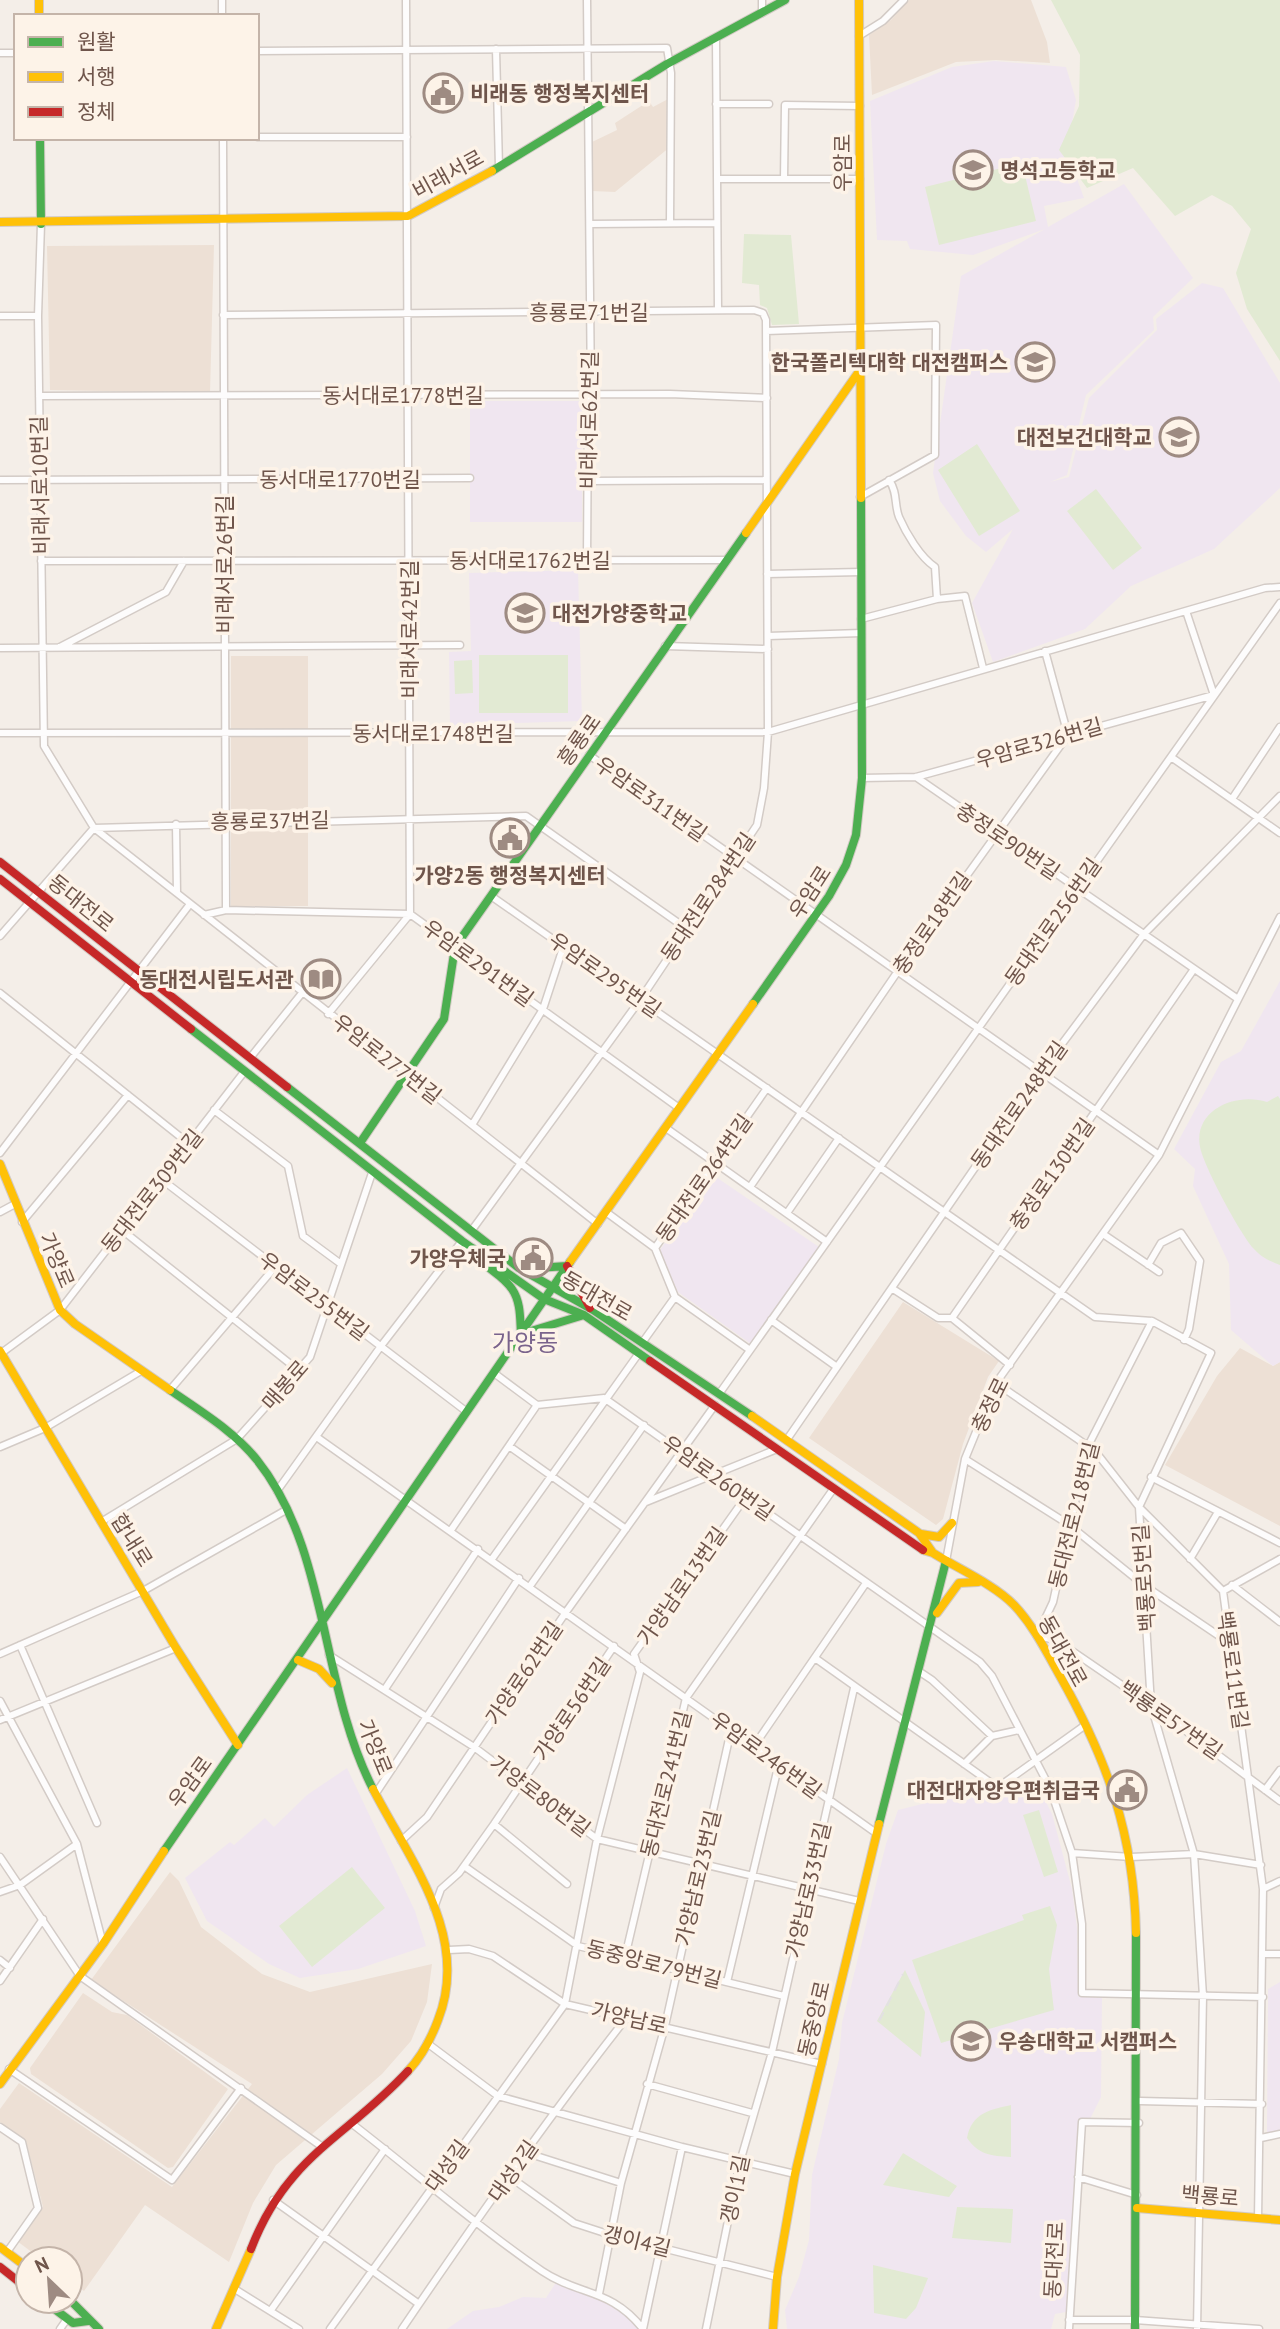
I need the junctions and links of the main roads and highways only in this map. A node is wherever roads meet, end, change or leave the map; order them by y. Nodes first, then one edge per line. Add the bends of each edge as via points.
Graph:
1 (785, 0) edge
2 (859, 0) edge
3 (40, 140) edge
4 (0, 222) edge
5 (41, 224) junction
6 (860, 370) junction
7 (0, 862) edge
8 (0, 879) edge
9 (360, 1143) junction
10 (0, 1164) edge
11 (472, 1248) junction
12 (568, 1266) junction
13 (519, 1268) junction
14 (551, 1289) junction
15 (544, 1299) junction
16 (587, 1311) junction
17 (521, 1334) junction
18 (1, 1353) edge
19 (952, 1523) road end
20 (919, 1533) junction
21 (933, 1553) junction
22 (946, 1561) junction
23 (981, 1582) junction
24 (932, 1623) junction
25 (321, 1626) junction
26 (298, 1660) junction
27 (334, 1686) junction
28 (238, 1745) junction
29 (0, 2084) edge
30 (1137, 2208) junction
31 (1280, 2220) edge
32 (0, 2267) edge
33 (14, 2278) edge
34 (84, 2312) edge
35 (62, 2315) edge
36 (88, 2321) junction
37 (1135, 2324) edge
38 (99, 2329) edge
39 (216, 2329) edge
40 (773, 2329) edge

1 - 5 main road, 비래서로 via 408,216
2 - 6 main road, 우암로
3 - 5 main road
4 - 5 main road, 비래서로
6 - 9 main road, 흥룡로 via 455,947 444,1019
6 - 12 main road, 우암로 via 862,778 854,850 817,914
7 - 9 main road, 동대전로
8 - 11 main road, 동대전로
9 - 13 main road, 동대전로
10 - 25 main road, 가양로 via 60,1310 237,1439 262,1466 296,1534
11 - 15 main road, 동대전로
11 - 17 main road via 475,1258 511,1287
12 - 13 main road
12 - 14 main road, 우암로
12 - 16 main road
13 - 14 main road, 동대전로
14 - 15 main road, 우암로
14 - 16 main road, 동대전로
15 - 16 main road, 동대전로
15 - 17 main road, 우암로
16 - 17 main road
16 - 20 main road, 동대전로 via 788,1438
16 - 21 main road, 동대전로 via 639,1353
17 - 25 main road, 우암로
18 - 28 main road, 합내로
19 - 20 main road via 939,1537
20 - 21 main road, 동대전로
21 - 22 main road, 동대전로
22 - 23 main road, 동대전로
22 - 24 main road, 동중앙로
23 - 24 main road via 959,1583
23 - 30 main road, 동대전로 via 1011,1602 1037,1636 1119,1804 1131,1857 1137,1921
24 - 40 main road, 동중앙로 via 859,1901 796,2174 777,2277
25 - 26 main road, 우암로
25 - 27 main road, 가양로
26 - 27 main road via 319,1669
26 - 28 main road, 우암로
27 - 39 main road, 가양로 via 358,1758 434,1908 449,1950 447,1984 441,2015 405,2077 321,2146 273,2200 238,2291
28 - 29 main road, 우암로 via 103,1944
30 - 31 main road, 백룡로
30 - 37 main road, 동대전로
32 - 33 main road
34 - 36 main road
35 - 36 main road via 73,2323
36 - 38 main road

